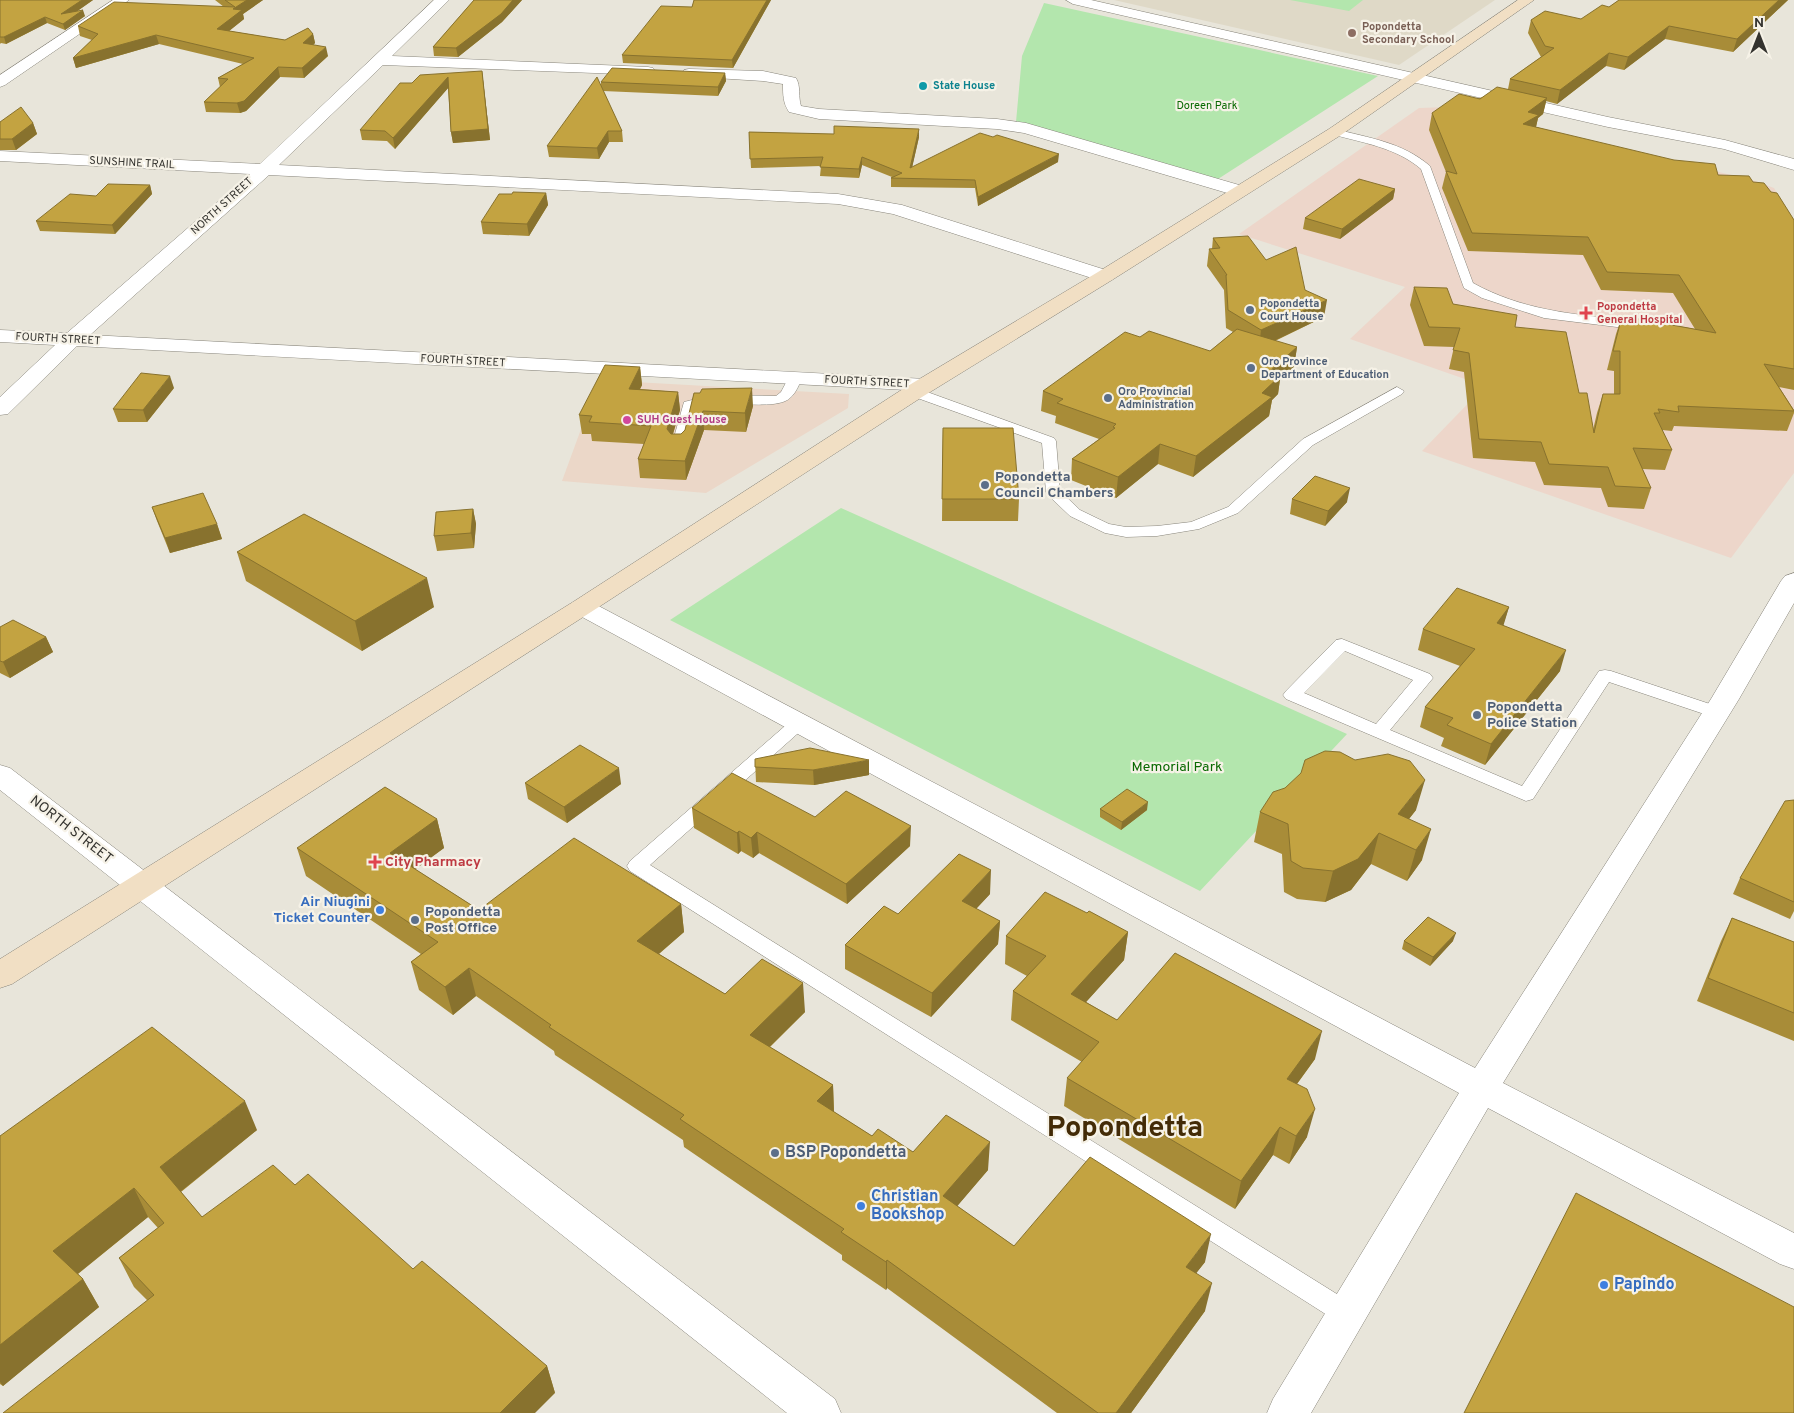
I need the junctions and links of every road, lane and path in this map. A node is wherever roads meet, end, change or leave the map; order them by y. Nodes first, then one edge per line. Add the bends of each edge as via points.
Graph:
1 (122, 0) edge
2 (442, 0) edge
3 (1073, 0) edge
4 (1527, 0) edge
5 (377, 60) junction
6 (1413, 78) junction
7 (0, 82) edge
8 (1335, 132) junction
9 (0, 156) edge
10 (1794, 165) edge
11 (264, 170) junction
12 (1240, 190) junction
13 (1106, 276) junction
14 (1625, 324) edge
15 (0, 336) edge
16 (72, 340) junction
17 (794, 378) junction
18 (920, 389) junction
19 (1397, 391) dead end
20 (0, 409) edge
21 (678, 448) edge
22 (1794, 581) edge
23 (582, 607) junction
24 (1716, 712) junction
25 (800, 723) junction
26 (1379, 732) junction
27 (0, 775) edge
28 (142, 885) junction
29 (0, 975) edge
30 (1481, 1088) junction
31 (1794, 1252) edge
32 (1347, 1314) junction
33 (820, 1413) edge
34 (1288, 1413) edge

1 - 7 street
2 - 5 street, NORTH STREET
3 - 6 street
4 - 6 main road
5 - 11 street, NORTH STREET
5 - 12 street via 763,76 791,81 794,109 819,114 1026,128
6 - 8 main road
6 - 10 street via 1608,122 1688,136
8 - 12 main road
8 - 14 lane via 1396,148 1426,168 1468,285 1486,295 1548,315
9 - 11 street, SUNSHINE TRAIL
11 - 13 street, SUNSHINE TRAIL via 838,198 896,209
11 - 16 street, NORTH STREET
12 - 13 main road
13 - 18 main road
15 - 16 street, FOURTH STREET
16 - 17 street, FOURTH STREET
16 - 20 street, NORTH STREET
17 - 18 street, FOURTH STREET
17 - 21 lane via 785,397 776,400 723,398 698,400 689,405
18 - 19 lane via 1049,441 1053,492 1075,513 1105,528 1126,532 1194,526 1233,510 1308,442
18 - 23 main road
22 - 24 street
23 - 25 street
23 - 28 main road
24 - 26 lane via 1605,675 1526,795
24 - 30 street
25 - 30 street
25 - 32 lane via 636,866
26 - 26 lane via 1292,695 1342,644 1424,678
27 - 28 street, NORTH STREET
28 - 29 main road
28 - 33 street, NORTH STREET
30 - 31 street
30 - 32 street
32 - 34 street

